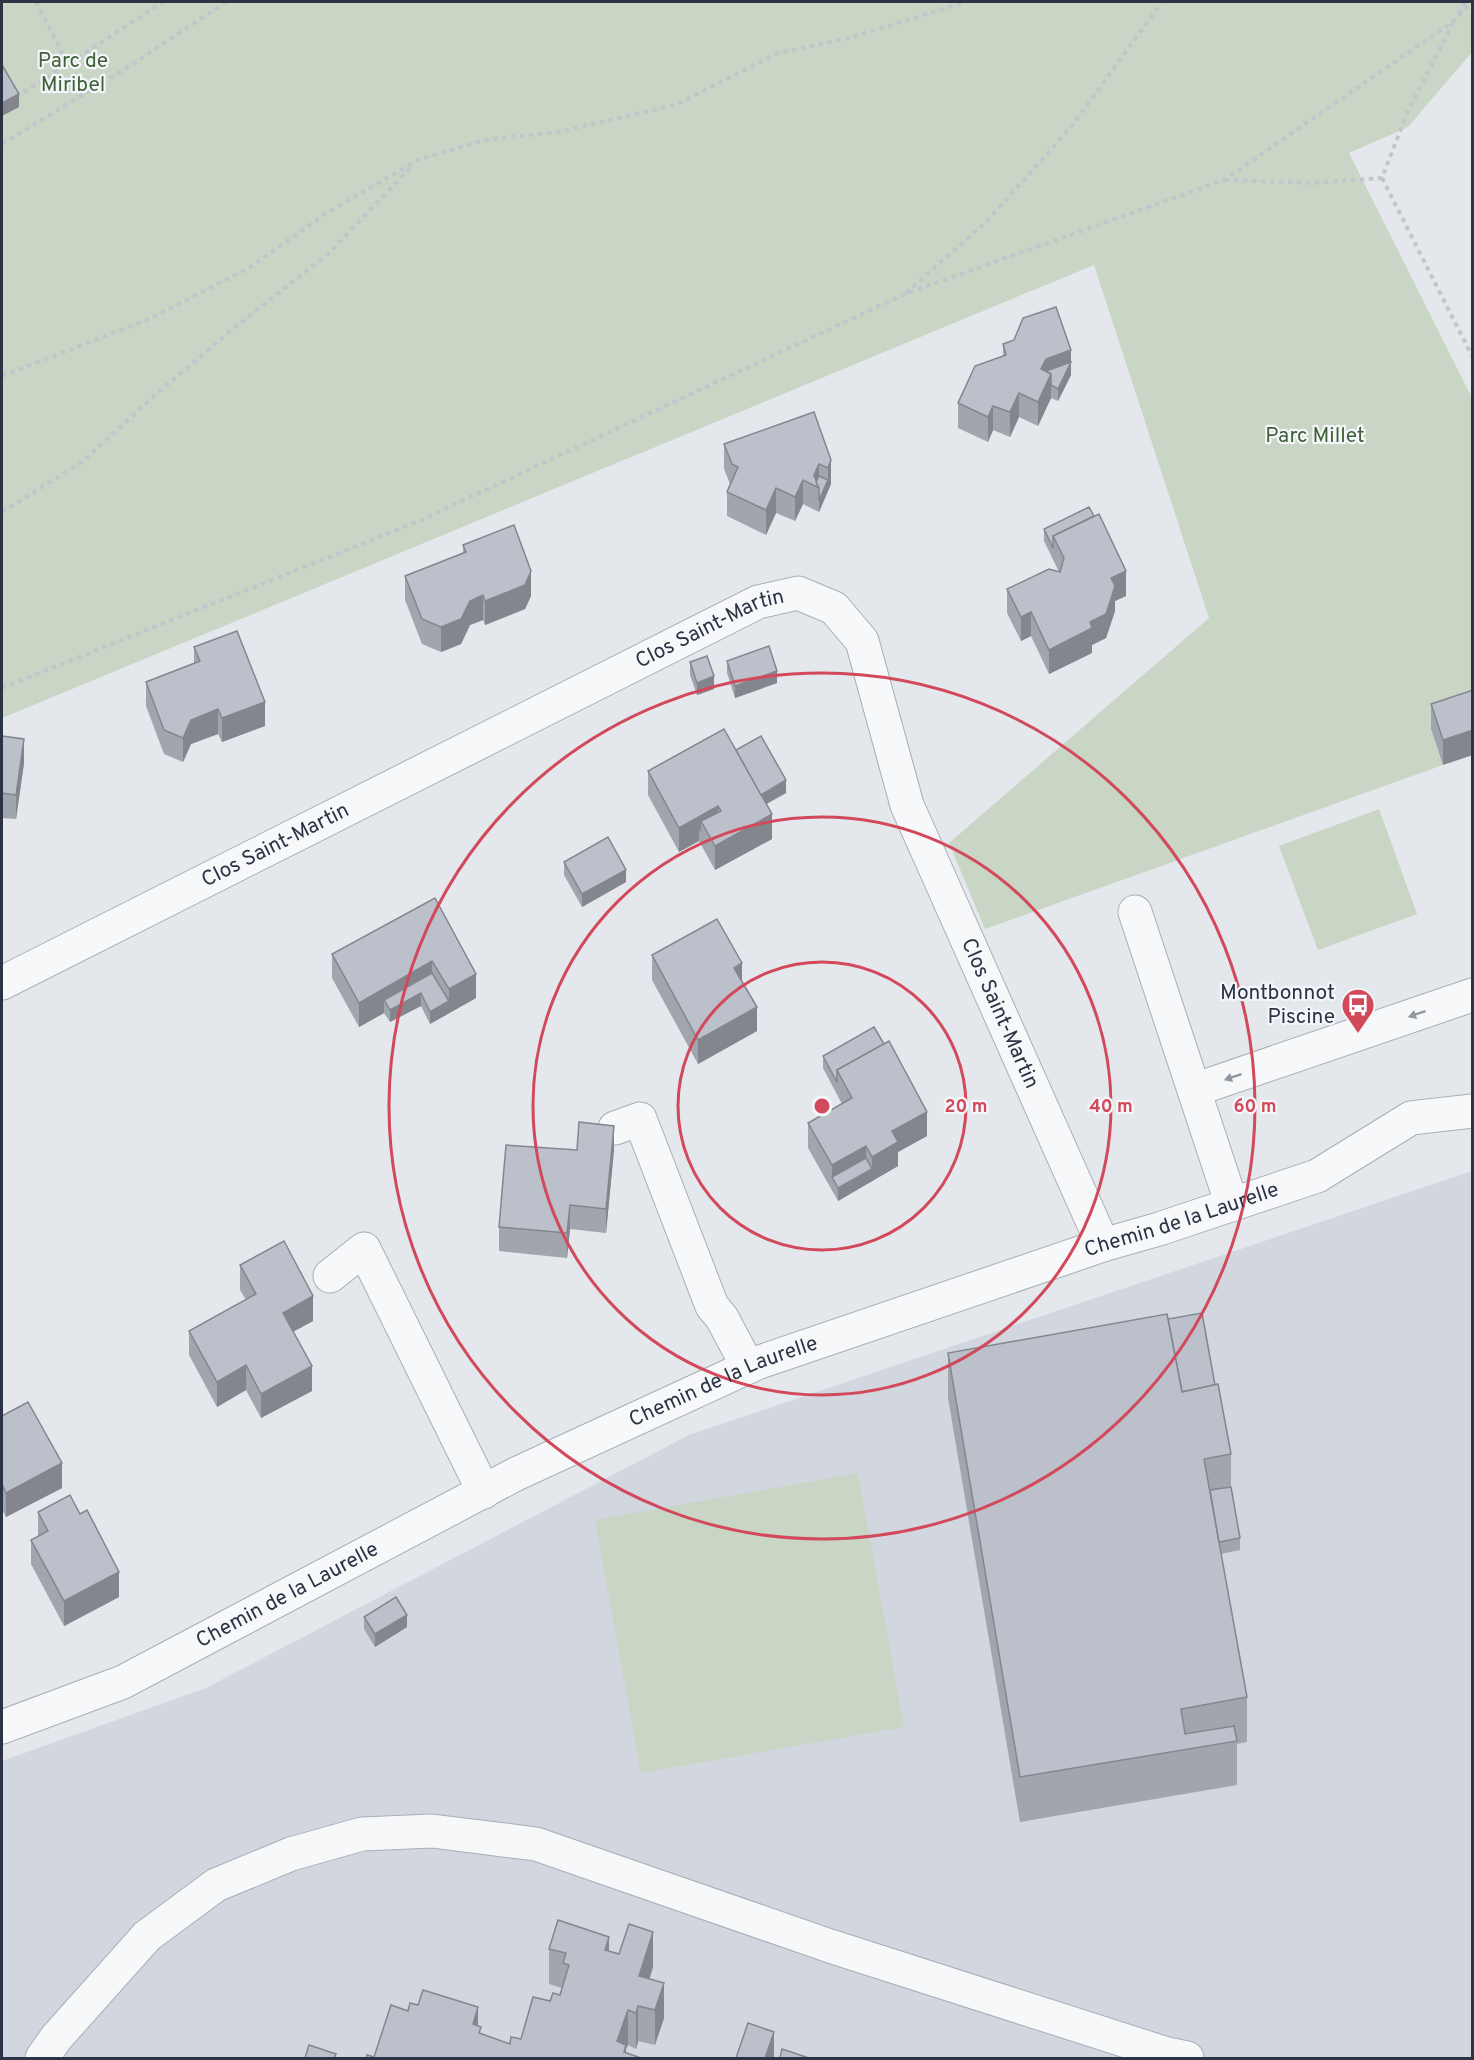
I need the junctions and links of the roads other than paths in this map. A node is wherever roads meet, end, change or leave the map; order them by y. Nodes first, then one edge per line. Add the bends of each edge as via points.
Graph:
1 (1135, 912) dead end
2 (2, 983) edge
3 (1473, 995) edge
4 (1194, 1090) junction
5 (1473, 1110) edge
6 (615, 1128) edge
7 (1232, 1204) junction
8 (1103, 1245) junction
9 (330, 1276) dead end
10 (748, 1367) junction
11 (484, 1492) junction
12 (2, 1727) edge
13 (42, 2058) edge
14 (1187, 2058) edge

1 - 4 street
2 - 8 street, Clos Saint-Martin via 758,602 798,593 834,608 862,641 906,805
3 -> 4 street
4 - 7 street
5 - 7 street, Chemin de la Laurelle via 1411,1118 1317,1176
6 - 10 street via 640,1119 712,1306
7 - 8 street, Chemin de la Laurelle
8 - 10 street, Chemin de la Laurelle
9 - 11 street via 364,1249
10 - 11 street, Chemin de la Laurelle
11 - 12 street, Chemin de la Laurelle via 123,1682
13 - 14 street via 147,1936 216,1885 291,1854 362,1834 432,1831 536,1844 830,1946

